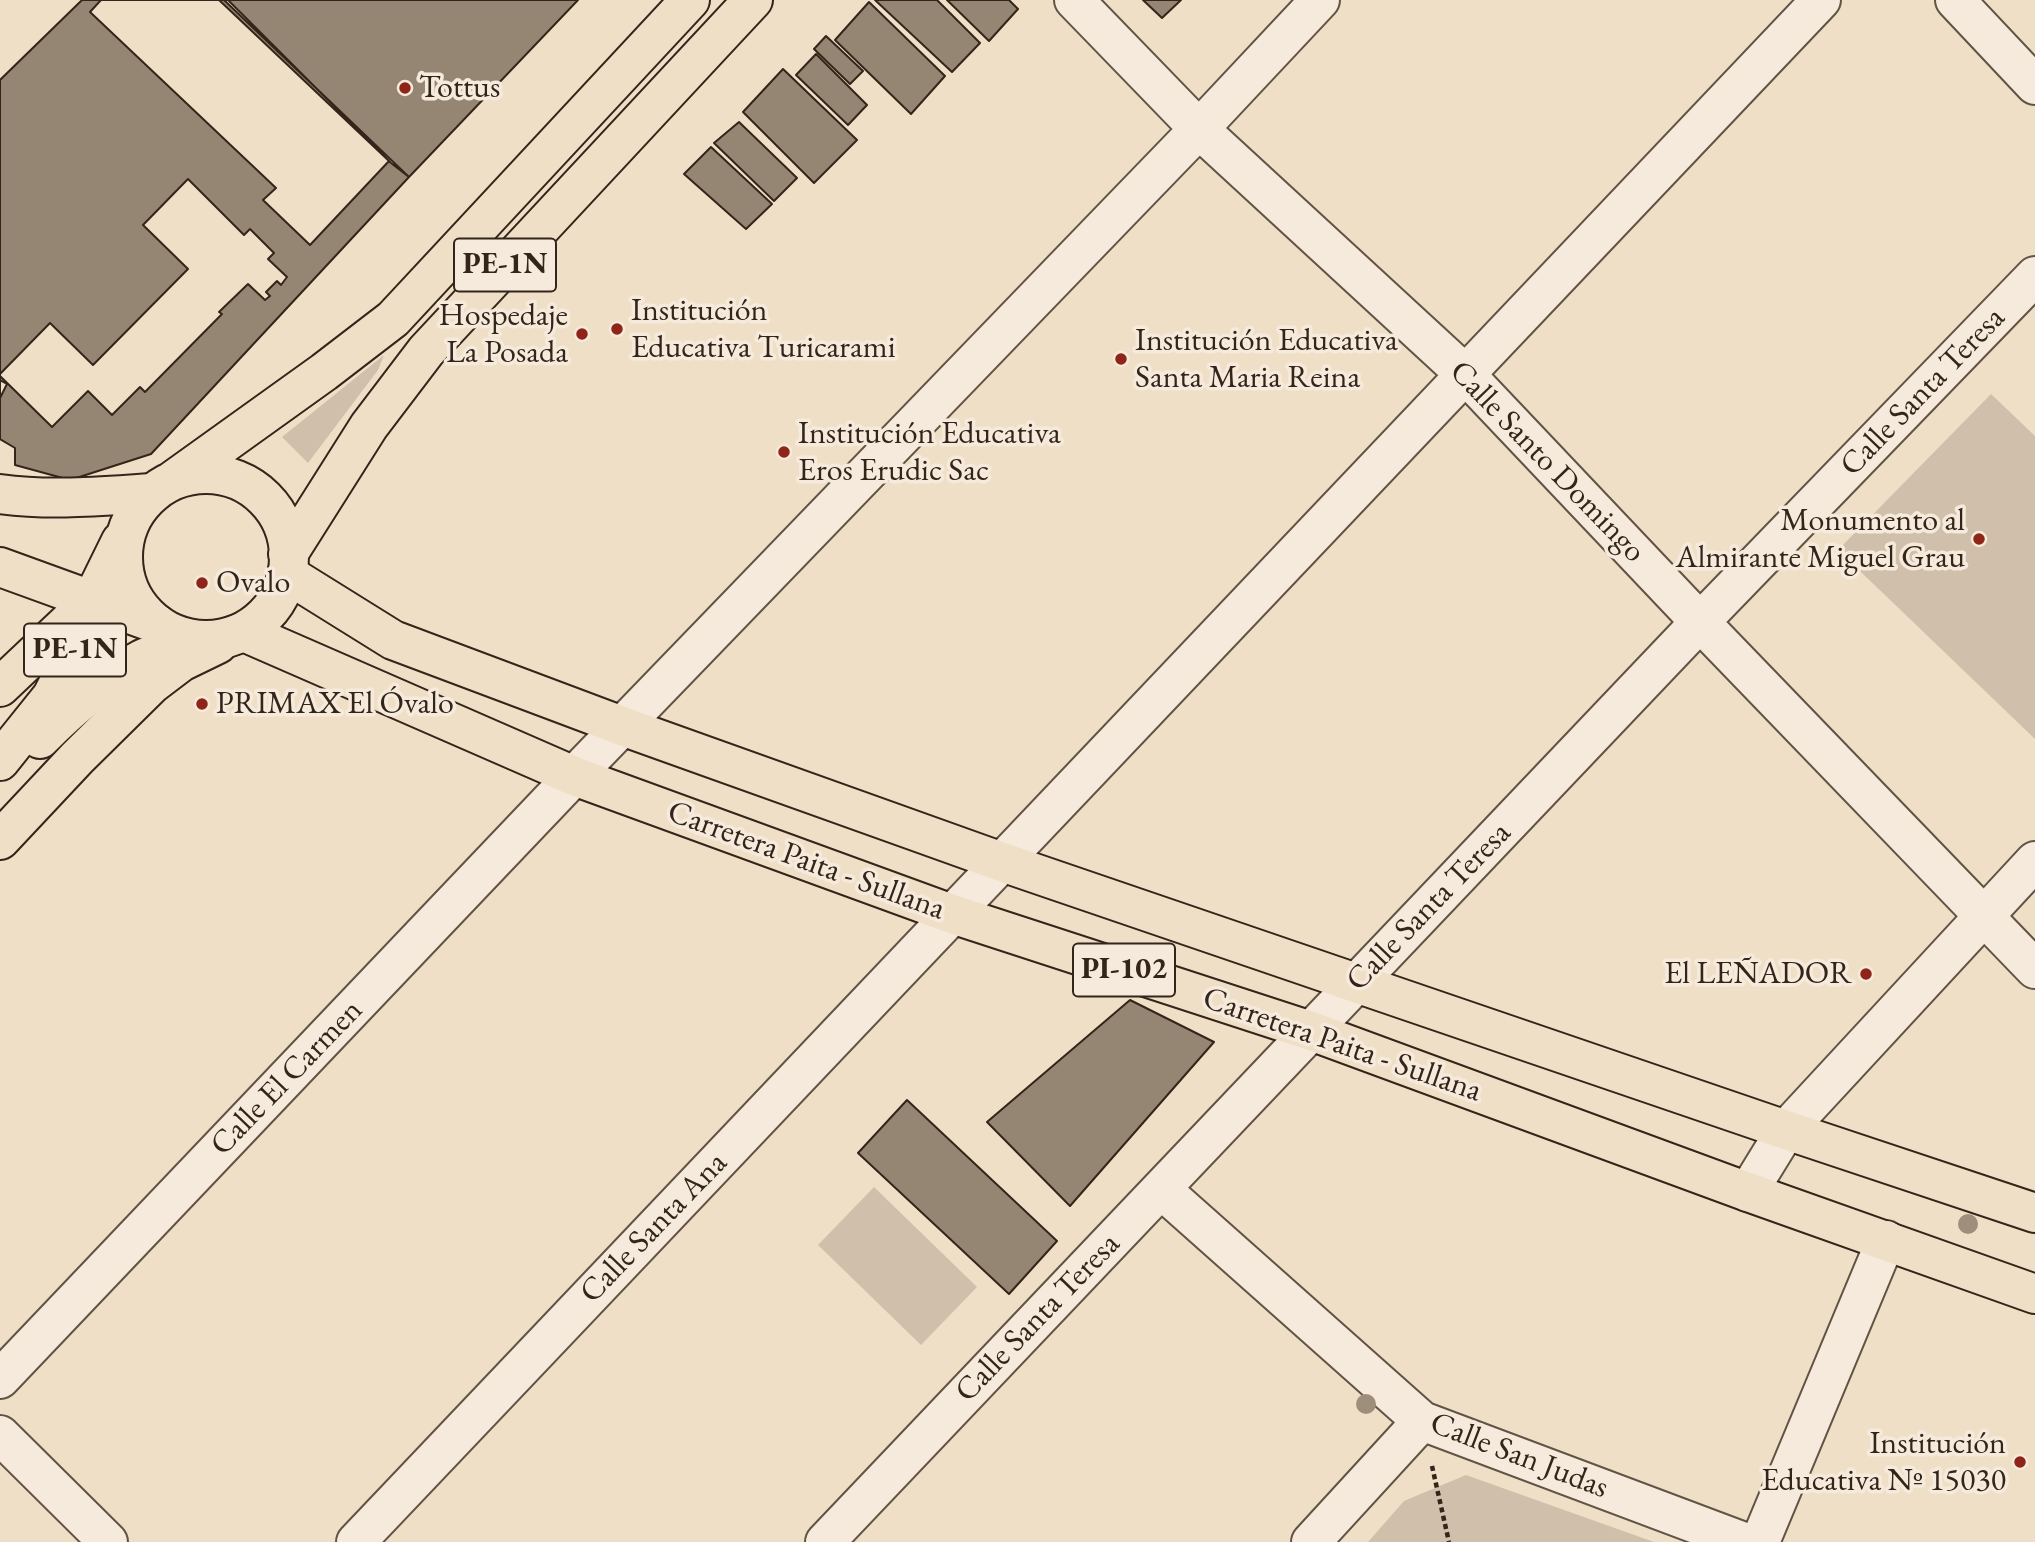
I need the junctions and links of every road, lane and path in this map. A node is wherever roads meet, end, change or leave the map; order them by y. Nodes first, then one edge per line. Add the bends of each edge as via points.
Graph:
1 (690, 0) edge
2 (752, 0) edge
3 (1074, 0) edge
4 (1320, 0) edge
5 (1821, 0) edge
6 (1955, 0) edge
7 (2035, 85) edge
8 (1199, 129) junction
9 (2035, 276) edge
10 (1465, 374) junction
11 (163, 487) junction
12 (0, 494) edge
13 (129, 527) junction
14 (287, 564) junction
15 (0, 567) edge
16 (92, 600) junction
17 (1700, 622) junction
18 (157, 624) junction
19 (221, 637) junction
20 (0, 687) edge
21 (622, 726) junction
22 (0, 761) edge
23 (0, 776) edge
24 (573, 776) junction
25 (0, 840) edge
26 (1002, 862) junction
27 (2035, 862) edge
28 (952, 914) junction
29 (1983, 916) junction
30 (2035, 969) edge
31 (1356, 983) junction
32 (1311, 1031) junction
33 (1786, 1130) junction
34 (1161, 1189) junction
35 (1748, 1192) junction
36 (2035, 1213) edge
37 (1886, 1240) junction
38 (2035, 1294) edge
39 (0, 1380) edge
40 (1422, 1421) junction
41 (0, 1435) edge
42 (108, 1542) edge
43 (356, 1542) edge
44 (825, 1542) edge
45 (1311, 1542) edge
46 (1449, 1542) edge
47 (1744, 1542) edge
48 (1760, 1542) edge

1 - 11 main road, PE-1N via 393,319
2 - 14 main road, PE-1N via 426,351 369,426
3 - 8 street, Calle Santo Domingo
4 - 8 street, Calle El Carmen
5 - 10 street, Calle Santa Ana
6 - 7 street
8 - 10 street, Calle Santo Domingo
8 - 21 street, Calle El Carmen
9 - 17 street, Calle Santa Teresa
10 - 17 street, Calle Santo Domingo
10 - 26 street, Calle Santa Ana
11 - 12 main road via 73,498
11 - 13 main road, PE-1N via 139,509
11 - 14 main road via 194,475 215,475 262,495 288,540
13 - 16 main road, PE-1N
13 - 18 main road, PE-1N via 123,577
14 - 19 main road, PE-1N via 284,586 261,621
14 - 21 main road, Carretera Paita - Sullana / PI-102 via 393,640
15 - 16 main road
16 - 18 main road
16 - 20 main road
16 - 22 main road, PE-1N via 74,655 51,696
17 - 29 street, Calle Santo Domingo
17 - 31 street, Calle Santa Teresa
18 - 19 main road, PE-1N via 177,634
19 - 23 main road, PE-1N via 145,658 117,673
19 - 24 main road, Carretera Paita - Sullana / PI-102
19 - 25 main road via 152,684
21 - 24 street, Calle El Carmen
21 - 26 main road, Carretera Paita - Sullana / PI-102
24 - 28 main road, Carretera Paita - Sullana / PI-102
24 - 39 street, Calle El Carmen
26 - 28 street, Calle Santa Ana
26 - 31 main road, Carretera Paita - Sullana / PI-102
27 - 29 street
28 - 32 main road, Carretera Paita - Sullana / PI-102
28 - 43 street, Calle Santa Ana
29 - 30 street, Calle Santo Domingo
29 - 33 street
31 - 32 street, Calle Santa Teresa
31 - 33 main road, Carretera Paita - Sullana / PI-102
32 - 34 street, Calle Santa Teresa
32 - 35 main road, Carretera Paita - Sullana / PI-102
33 - 35 street
33 - 36 main road, Carretera Paita - Sullana / PI-102
34 - 40 street, Calle San Judas
34 - 44 street, Calle Santa Teresa
35 - 37 main road, Carretera Paita - Sullana / PI-102
37 - 38 main road, Carretera Paita - Sullana / PI-102
37 - 48 street
40 - 45 street
40 - 46 path
40 - 47 street, Calle San Judas
41 - 42 street

